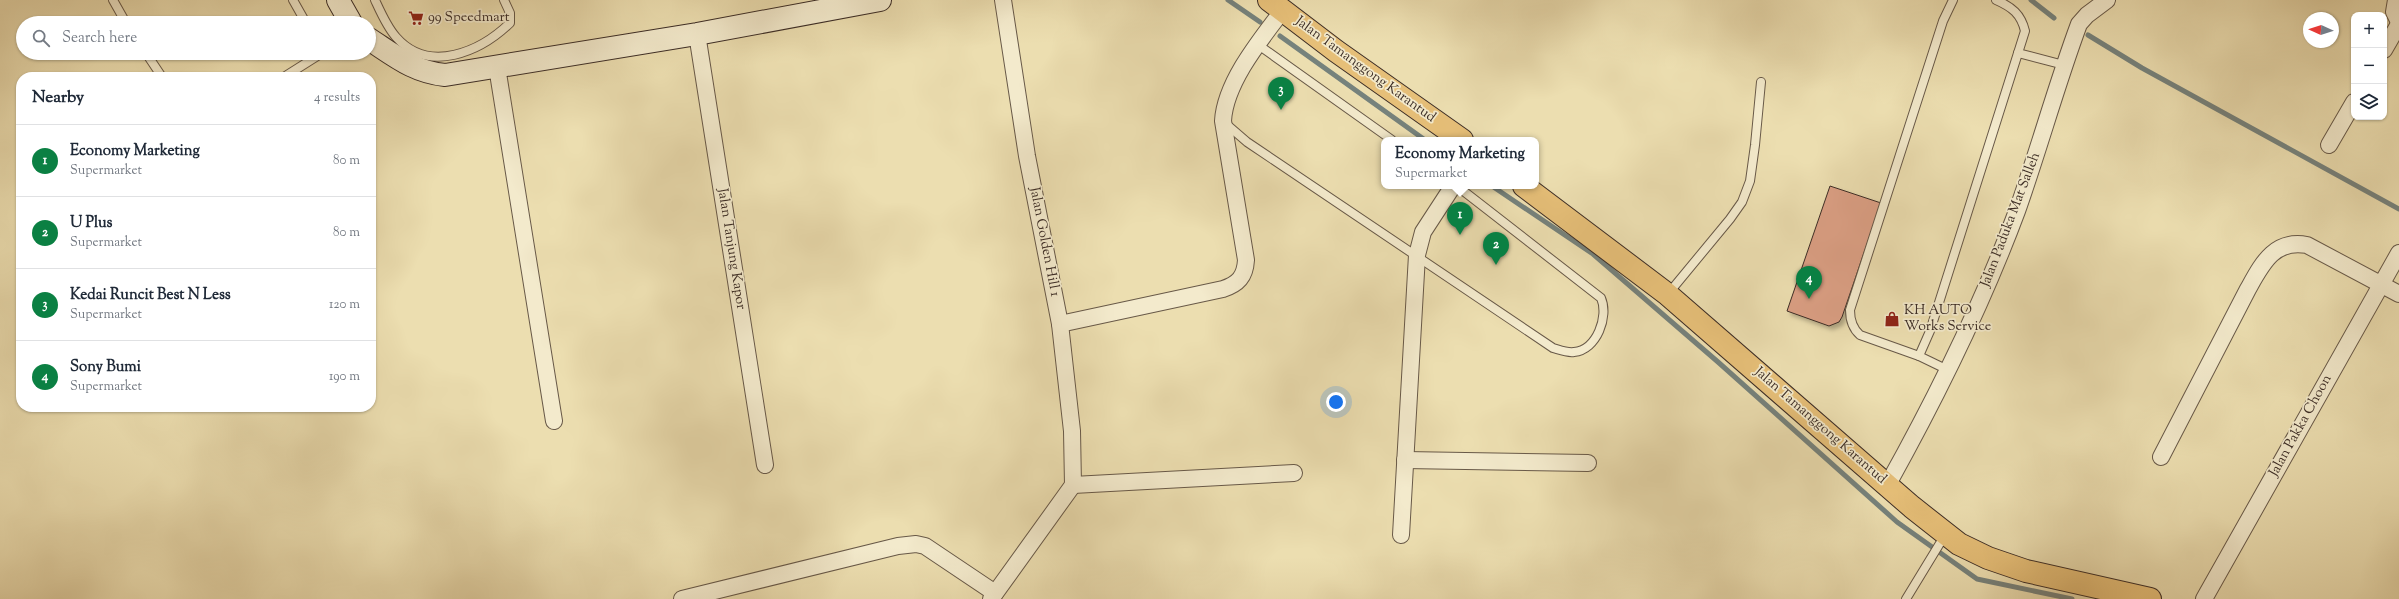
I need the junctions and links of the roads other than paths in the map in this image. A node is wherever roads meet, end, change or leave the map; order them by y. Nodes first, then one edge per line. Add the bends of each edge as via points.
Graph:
1 (113, 0) edge
2 (293, 0) edge
3 (338, 0) edge
4 (375, 0) edge
5 (504, 0) edge
6 (880, 0) edge
7 (1003, 0) edge
8 (1953, 0) edge
9 (1996, 0) edge
10 (2107, 0) edge
11 (2396, 0) edge
12 (1276, 5) edge
13 (122, 16) edge
14 (302, 16) edge
15 (346, 16) edge
16 (2399, 23) edge
17 (697, 34) junction
18 (376, 44) edge
19 (1257, 44) junction
20 (2385, 48) edge
21 (2018, 53) junction
22 (151, 60) edge
23 (311, 60) edge
24 (2064, 65) junction
25 (497, 67) junction
26 (159, 72) edge
27 (292, 72) edge
28 (1761, 82) dead end
29 (2351, 107) edge
30 (1223, 121) junction
31 (1388, 137) edge
32 (1458, 137) edge
33 (2329, 145) dead end
34 (1451, 189) edge
35 (1461, 189) edge
36 (1528, 189) edge
37 (2399, 253) edge
38 (1416, 255) junction
39 (2382, 284) junction
40 (1667, 294) junction
41 (2399, 294) edge
42 (1060, 324) junction
43 (1919, 356) junction
44 (1948, 370) junction
45 (554, 421) dead end
46 (2161, 457) dead end
47 (1405, 460) junction
48 (1588, 463) dead end
49 (765, 465) dead end
50 (1294, 473) dead end
51 (1888, 484) junction
52 (1073, 485) junction
53 (1946, 534) junction
54 (1401, 535) dead end
55 (2116, 595) edge
56 (993, 596) edge
57 (682, 599) edge
58 (1906, 599) edge
59 (2150, 599) edge
60 (2204, 599) edge

1 - 13 lane
2 - 14 lane
3 - 15 street
4 - 5 lane via 396,38 419,54 432,58 477,48 499,33 510,23 510,13
6 - 17 street
7 - 42 street, Jalan Golden Hill 1 via 1027,156
8 - 43 lane via 1943,21 1850,310 1851,322 1860,335
9 - 21 lane via 2009,6 2022,20 2024,31
10 - 24 street, Jalan Paduka Mat Salleh via 2079,24
11 - 16 street via 2394,12
12 - 19 street
12 - 32 main road, Jalan Tamanggong Karantud
16 - 20 street
17 - 25 street
17 - 49 street, Jalan Tanjung Kapor
18 - 25 street via 408,65 427,73 445,75
19 - 30 street via 1227,97
19 - 31 lane
21 - 24 lane
21 - 43 lane via 1930,331
22 - 26 lane
23 - 27 lane
24 - 44 street, Jalan Paduka Mat Salleh via 2053,106 2017,211
25 - 45 street
28 - 40 lane via 1750,181 1742,202
29 - 33 street
30 - 38 lane via 1248,142
30 - 42 street via 1246,260 1241,279 1233,286 1223,289
34 - 38 street via 1423,232
35 - 38 lane via 1601,298 1605,306 1604,318 1598,332 1584,349 1575,352 1553,348
36 - 40 main road, Jalan Tamanggong Karantud
37 - 39 street, Jalan Pakka Choon
38 - 47 street
39 - 41 street
39 - 46 street via 2307,245 2291,245 2272,252 2263,262 2248,289
39 - 60 street, Jalan Pakka Choon
40 - 51 main road, Jalan Tamanggong Karantud
42 - 52 street, Jalan Golden Hill 1 via 1072,432
43 - 44 lane
44 - 51 street, Jalan Paduka Mat Salleh
47 - 48 street
47 - 54 street
50 - 52 street
51 - 53 main road, Jalan Tamanggong Karantud
52 - 56 street
53 - 55 main road, Jalan Tamanggong Karantud via 1988,558
53 - 58 lane
55 - 59 main road, Jalan Tamanggong Karantud
56 - 57 street via 925,546 916,544 898,546

